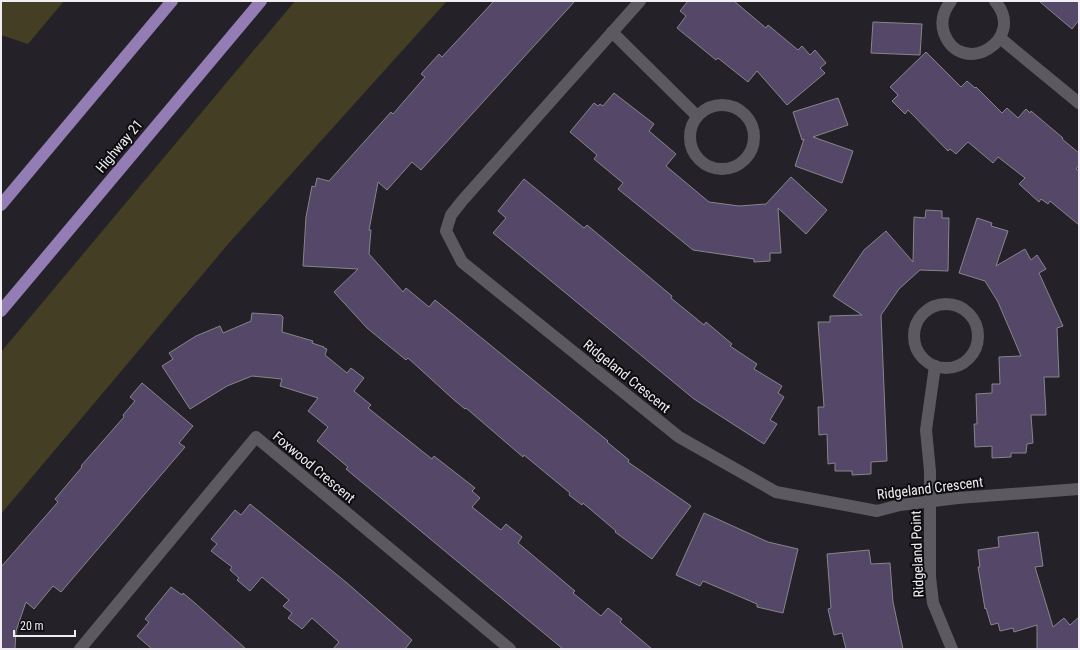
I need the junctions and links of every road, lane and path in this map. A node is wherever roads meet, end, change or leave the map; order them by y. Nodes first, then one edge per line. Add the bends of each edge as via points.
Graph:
1 (172, 1) edge
2 (261, 1) edge
3 (640, 1) edge
4 (951, 1) edge
5 (995, 1) edge
6 (612, 32) junction
7 (1000, 38) junction
8 (1079, 103) edge
9 (697, 116) junction
10 (1, 205) edge
11 (1, 311) edge
12 (935, 366) junction
13 (1079, 489) edge
14 (930, 502) junction
15 (80, 649) edge
16 (510, 649) edge
17 (952, 649) edge

1 - 10 main road
2 - 11 main road, Highway 21
3 - 6 street, Ridgeland Crescent
4 - 7 street via 942,18 946,39 953,47 974,54 984,52
5 - 7 street via 1004,19 1004,29
6 - 9 street
6 - 14 street, Ridgeland Crescent via 451,215 446,231 462,262 680,437 776,492 877,511 900,505
7 - 8 street
9 - 9 street via 690,136 691,147 703,164 723,170 743,163 750,154 755,134 752,123 745,114 726,105 716,106
12 - 12 street via 953,367 962,364 970,358 978,342 978,333 972,316 957,305 948,303 930,307 923,313 914,329 916,348 927,362
12 - 14 street, Ridgeland Point via 926,430
13 - 14 street, Ridgeland Crescent
14 - 17 street, Ridgeland Point via 933,603
15 - 16 street, Foxwood Crescent via 256,437

